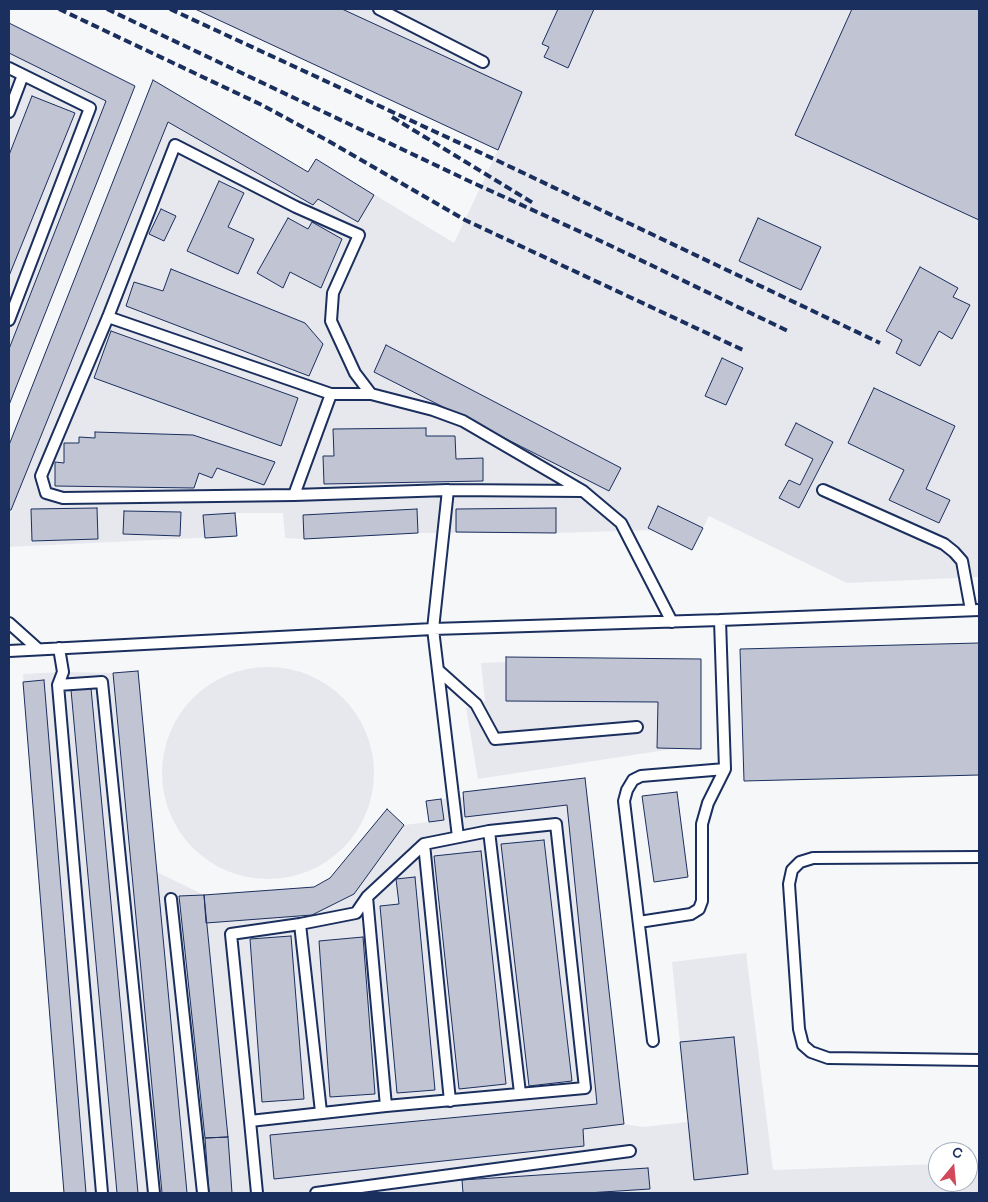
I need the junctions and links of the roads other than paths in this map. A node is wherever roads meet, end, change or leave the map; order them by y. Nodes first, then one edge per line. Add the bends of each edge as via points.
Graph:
1 (380, 9) edge
2 (483, 62) dead end
3 (9, 68) edge
4 (23, 75) junction
5 (9, 112) edge
6 (108, 316) junction
7 (9, 320) edge
8 (331, 394) junction
9 (371, 394) junction
10 (448, 490) junction
11 (583, 490) junction
12 (823, 490) dead end
13 (294, 495) junction
14 (975, 610) edge
15 (720, 620) junction
16 (672, 622) junction
17 (9, 623) edge
18 (433, 629) junction
19 (60, 648) junction
20 (38, 649) junction
21 (9, 651) edge
22 (438, 670) junction
23 (58, 685) junction
24 (637, 727) dead end
25 (724, 768) junction
26 (489, 831) junction
27 (458, 837) junction
28 (424, 844) junction
29 (979, 858) edge
30 (367, 897) junction
31 (172, 899) dead end
32 (639, 922) junction
33 (300, 924) junction
34 (653, 1041) dead end
35 (979, 1060) edge
36 (520, 1093) junction
37 (450, 1101) junction
38 (386, 1106) junction
39 (321, 1112) junction
40 (250, 1120) junction
41 (630, 1151) dead end
42 (102, 1193) edge
43 (154, 1193) edge
44 (203, 1193) edge
45 (257, 1193) edge
46 (316, 1193) edge

1 - 2 lane
3 - 4 lane
4 - 5 lane
4 - 7 lane via 90,108
6 - 8 lane
6 - 9 lane via 175,146 359,235 333,293 331,321 355,373
6 - 13 lane via 41,476 46,493 63,498
8 - 9 lane
8 - 13 lane
9 - 11 lane via 463,421
10 - 11 lane
10 - 13 lane
10 - 18 lane
11 - 16 lane via 621,523
12 - 14 lane via 944,544 962,561
14 - 15 lane
15 - 16 lane
15 - 25 lane
16 - 18 lane
17 - 20 lane
18 - 19 lane
18 - 22 lane
19 - 20 lane
19 - 23 lane via 63,672
20 - 21 lane
22 - 24 lane via 476,704 495,739
22 - 27 lane
23 - 42 lane
23 - 43 lane via 102,682
25 - 32 lane via 702,824 702,900 699,909 691,914
25 - 32 lane via 641,776 633,780 627,790 624,800
26 - 27 lane
26 - 36 lane
26 - 36 lane via 556,824 585,1088
27 - 28 lane
28 - 30 lane
28 - 37 lane
29 - 35 lane via 813,858 800,862 792,870 788,884 799,1028 807,1049 828,1058
30 - 33 lane via 356,913
30 - 38 lane
31 - 44 lane
32 - 34 lane
33 - 39 lane
33 - 40 lane via 232,934
36 - 37 lane
37 - 38 lane
38 - 39 lane
39 - 40 lane
40 - 45 lane
41 - 46 lane

